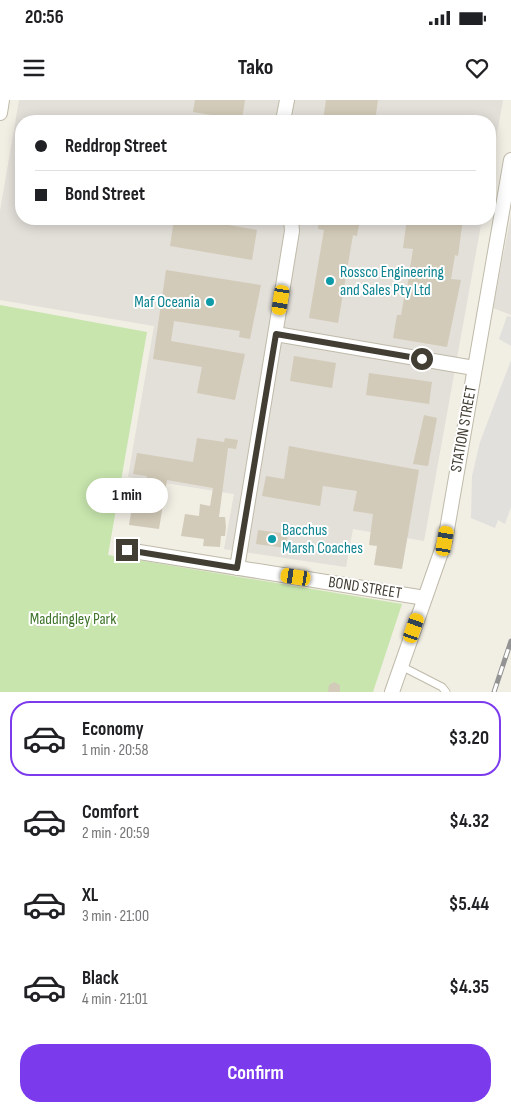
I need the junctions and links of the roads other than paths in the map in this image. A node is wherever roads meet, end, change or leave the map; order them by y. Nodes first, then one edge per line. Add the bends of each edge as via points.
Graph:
1 (2, 100) edge
2 (287, 100) edge
3 (0, 113) edge
4 (284, 115) edge
5 (511, 160) edge
6 (291, 225) edge
7 (276, 334) junction
8 (474, 368) junction
9 (127, 550) dead end
10 (237, 568) junction
11 (425, 598) junction
12 (401, 666) junction
13 (392, 692) edge
14 (446, 692) edge

1 - 3 street
2 - 4 street
5 - 8 street, STATION STREET
6 - 7 street
7 - 8 street
7 - 10 street
8 - 11 street, STATION STREET via 445,541
9 - 10 street, BOND STREET
10 - 11 street, BOND STREET
11 - 12 street, STATION STREET
12 - 13 street, STATION STREET
12 - 14 lane

